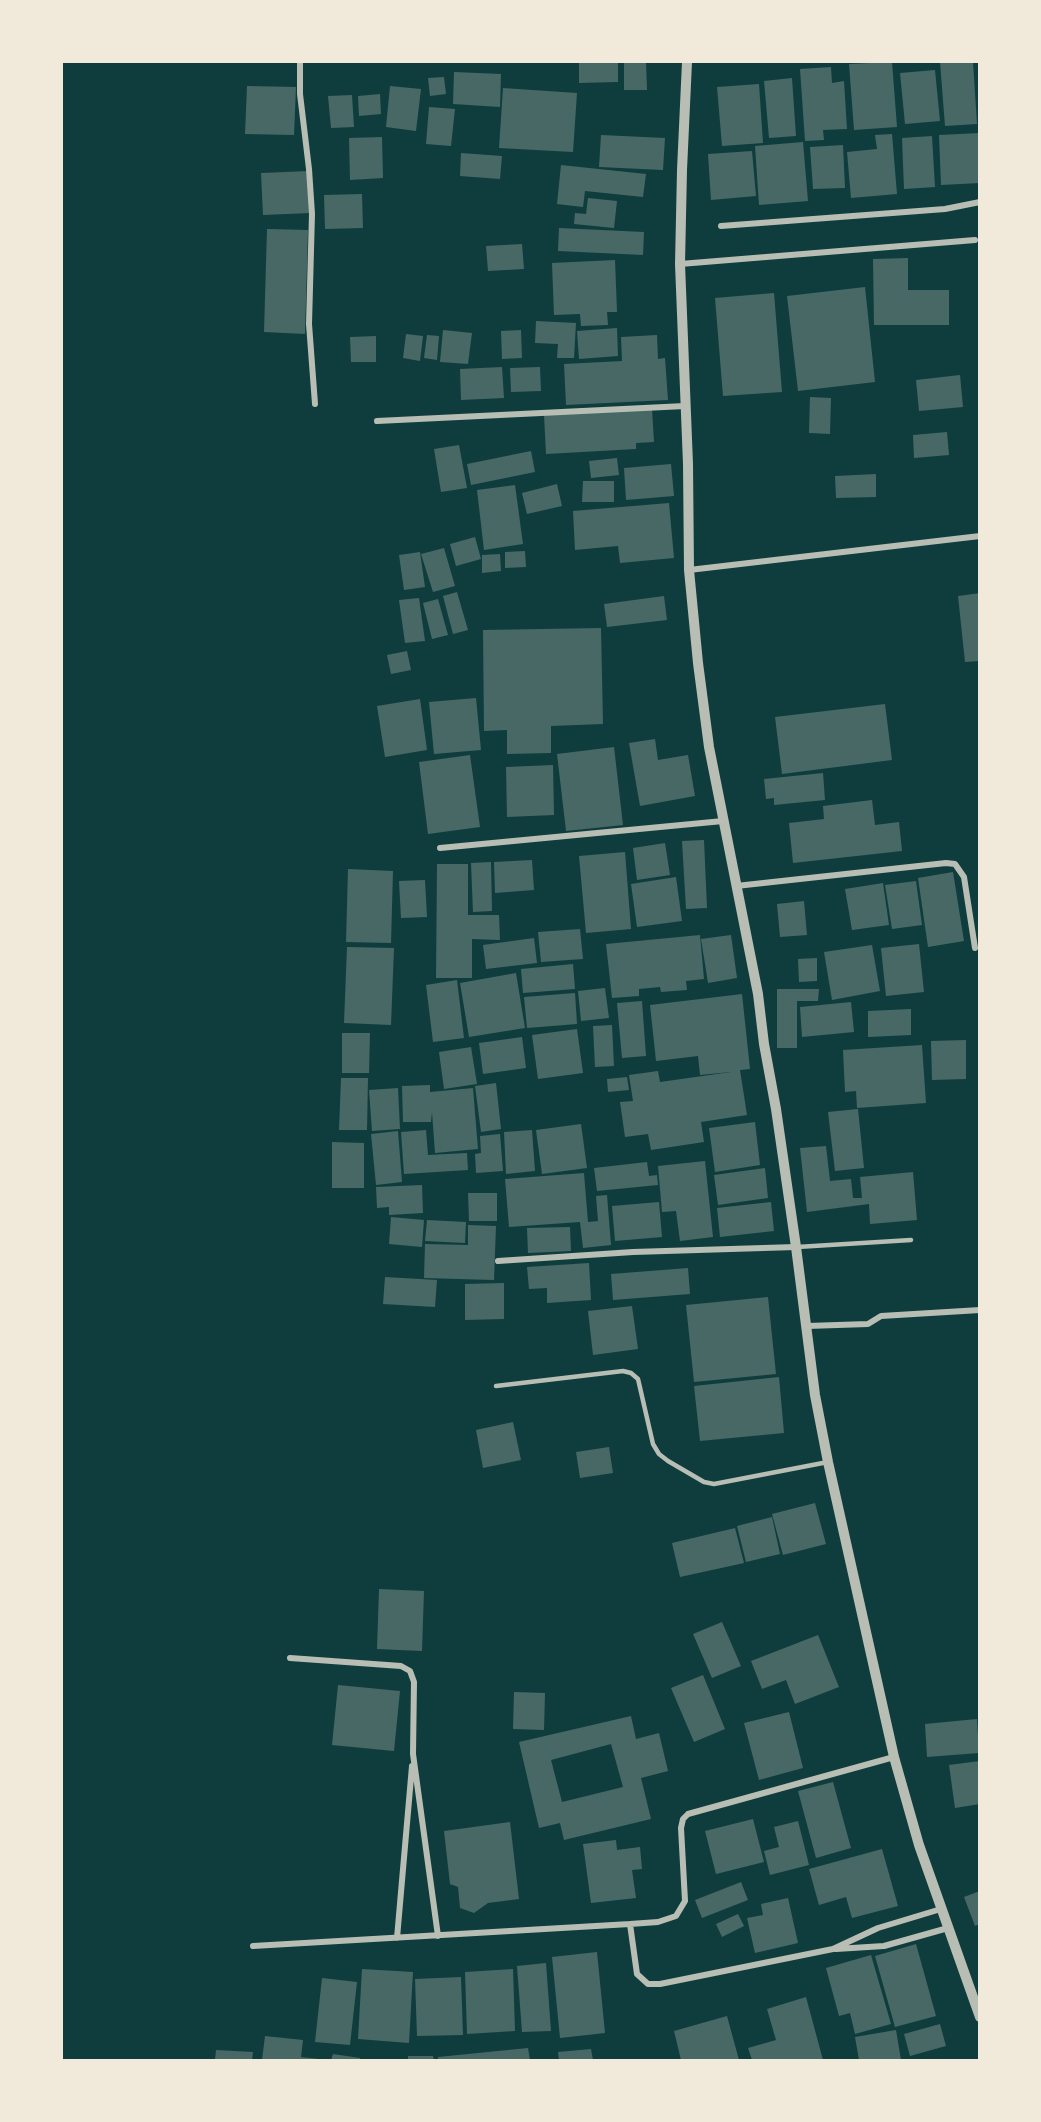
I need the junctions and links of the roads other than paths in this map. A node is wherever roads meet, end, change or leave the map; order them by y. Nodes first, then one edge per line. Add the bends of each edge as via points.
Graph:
1 (300, 62) edge
2 (687, 62) edge
3 (980, 202) edge
4 (721, 226) dead end
5 (975, 240) dead end
6 (680, 264) junction
7 (315, 404) dead end
8 (685, 406) junction
9 (377, 421) dead end
10 (980, 536) edge
11 (689, 570) junction
12 (723, 821) junction
13 (440, 848) dead end
14 (735, 886) junction
15 (975, 948) dead end
16 (911, 1240) dead end
17 (796, 1246) junction
18 (498, 1261) dead end
19 (980, 1310) edge
20 (807, 1326) junction
21 (496, 1386) dead end
22 (828, 1462) junction
23 (290, 1658) dead end
24 (413, 1754) junction
25 (894, 1757) junction
26 (941, 1909) junction
27 (630, 1924) junction
28 (948, 1928) junction
29 (438, 1936) junction
30 (397, 1938) junction
31 (253, 1947) dead end
32 (833, 1949) junction
33 (977, 2002) edge
34 (980, 2017) edge

1 - 7 street via 312,214 309,324
2 - 6 street
3 - 4 street
5 - 6 street
6 - 8 street
8 - 9 street
8 - 11 street
10 - 11 street
11 - 12 street via 708,736
12 - 13 street
12 - 14 street
14 - 15 street via 955,864 964,877
14 - 17 street via 758,994
16 - 17 lane
17 - 18 street
17 - 20 street
19 - 20 street via 881,1316 868,1324
20 - 22 street
21 - 22 lane via 631,1373 638,1379 653,1444 659,1454 704,1482 714,1484
22 - 25 street
23 - 24 street via 401,1666 410,1671 414,1682
24 - 29 street
24 - 30 street
25 - 26 street
25 - 27 street via 688,1814 681,1828 685,1901 676,1916
26 - 28 street
26 - 32 street via 878,1928
27 - 29 street
27 - 32 street via 637,1974 648,1984
28 - 32 street via 884,1946
28 - 33 street
29 - 30 street
30 - 31 street
33 - 34 street

